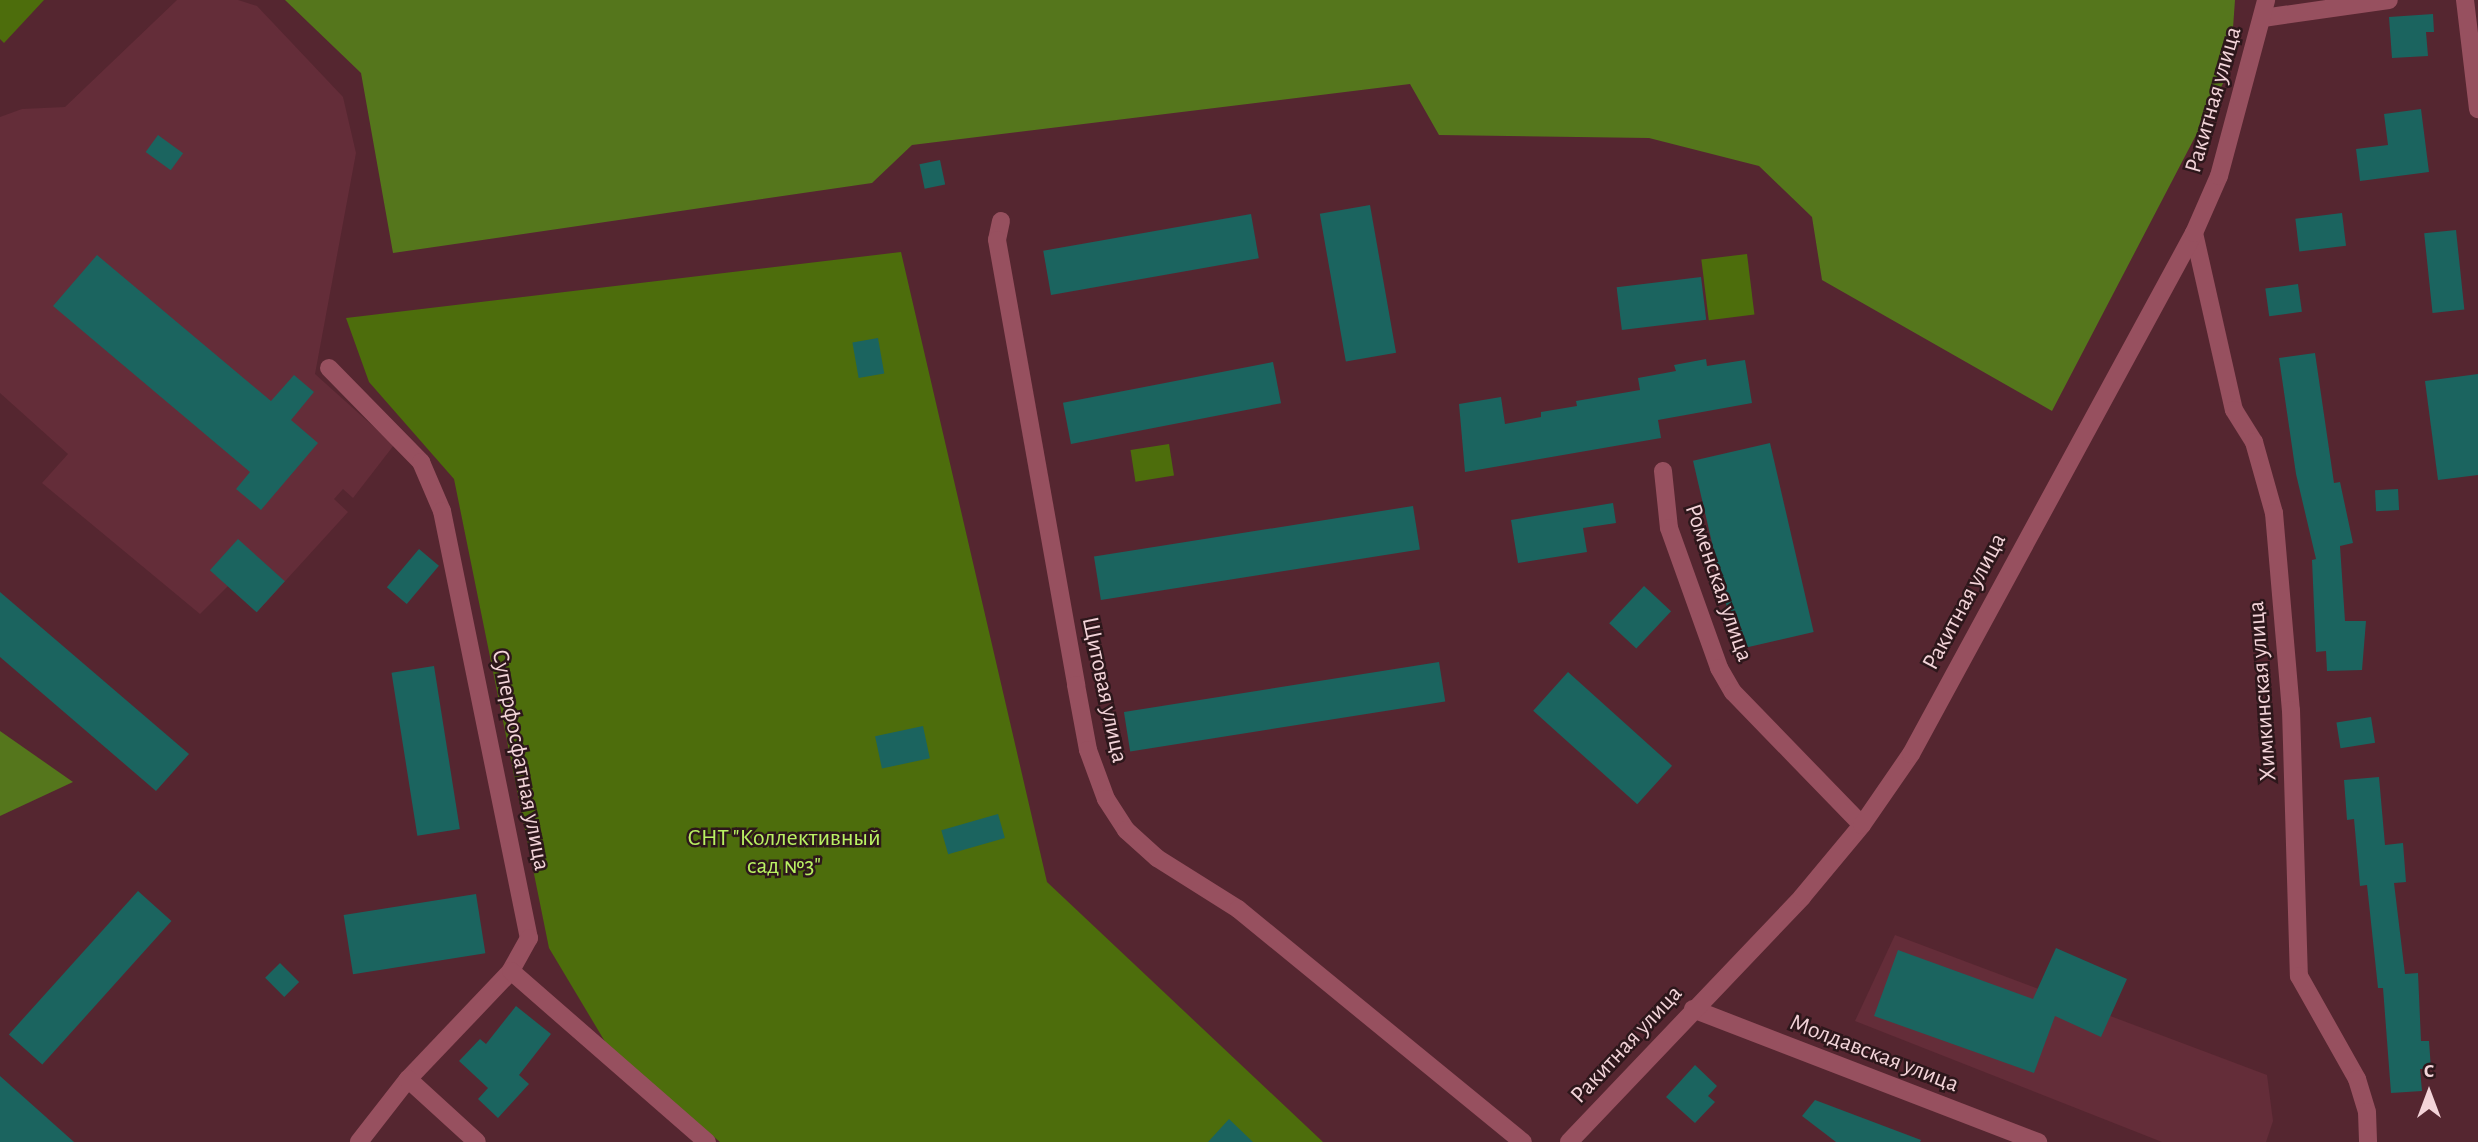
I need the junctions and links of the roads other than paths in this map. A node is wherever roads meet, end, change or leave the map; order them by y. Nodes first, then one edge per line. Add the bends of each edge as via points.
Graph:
1 (2389, 0) edge
2 (2465, 0) edge
3 (2265, 9) edge
4 (2478, 109) edge
5 (1001, 221) dead end
6 (2194, 233) junction
7 (330, 368) dead end
8 (1663, 471) dead end
9 (1862, 825) junction
10 (511, 971) junction
11 (1693, 1009) junction
12 (408, 1079) junction
13 (1999, 1136) edge
14 (359, 1142) edge
15 (477, 1142) edge
16 (707, 1142) edge
17 (1522, 1142) edge
18 (1569, 1142) edge
19 (2038, 1142) edge
20 (2368, 1142) edge

1 - 3 street
2 - 4 street
3 - 6 street, Ракитная улица via 2219,176
5 - 17 street, Щитовая улица via 997,240 1076,685 1088,750 1106,799 1126,831 1157,858 1238,909
6 - 9 street, Ракитная улица via 1911,754
6 - 20 street, Химкинская улица via 2234,410 2254,442 2274,513 2291,710 2299,976 2357,1079 2367,1112
7 - 10 street, Суперфосфатная улица via 421,462 442,511 527,919 524,954
8 - 9 street, Роменская улица via 1669,528 1719,668 1733,692
9 - 11 street, Ракитная улица via 1802,897
10 - 12 street, Суперфосфатная улица
10 - 16 street
11 - 13 street, Молдавская улица
11 - 18 street, Ракитная улица
12 - 14 street, Суперфосфатная улица
12 - 15 street
13 - 19 street, Молдавская улица

